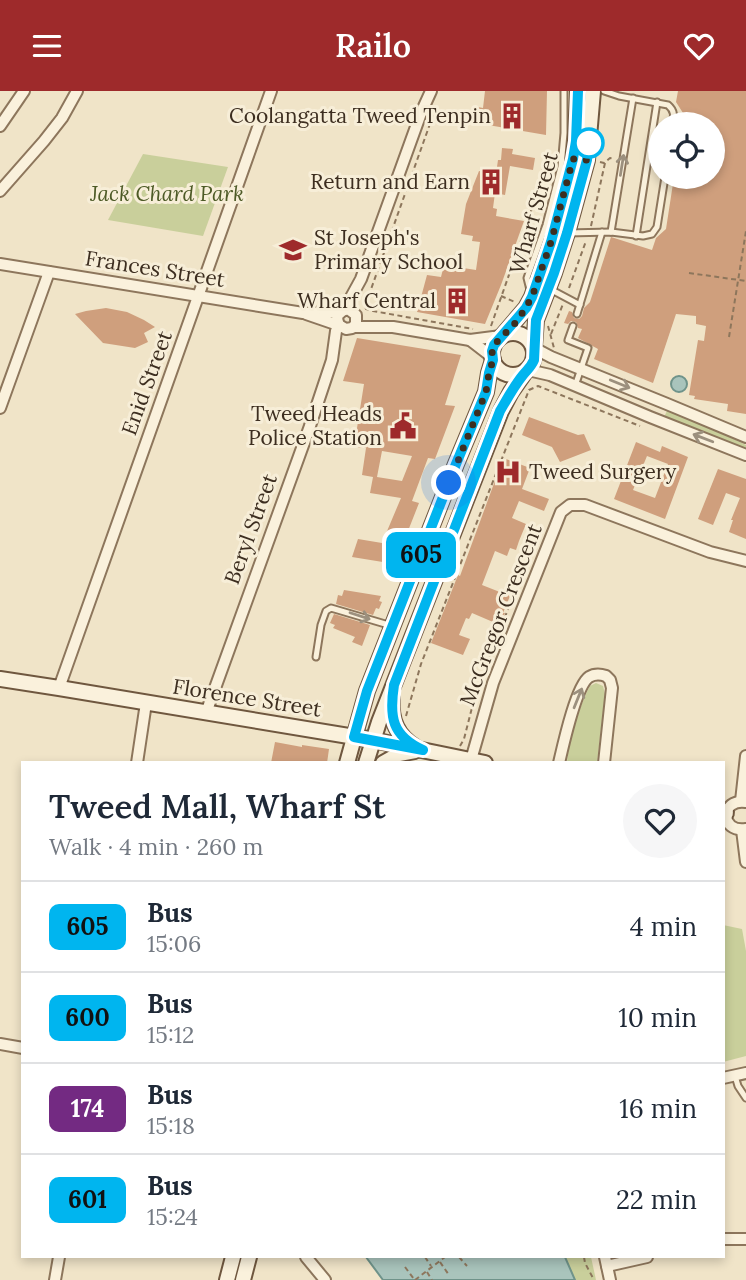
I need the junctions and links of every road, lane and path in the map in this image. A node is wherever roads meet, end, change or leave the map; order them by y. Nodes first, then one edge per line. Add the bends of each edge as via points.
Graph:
1 (24, 91) edge
2 (76, 91) edge
3 (271, 91) edge
4 (425, 91) edge
5 (431, 91) edge
6 (567, 91) edge
7 (593, 91) edge
8 (604, 91) edge
9 (633, 98) junction
10 (657, 102) junction
11 (437, 103) dead end
12 (673, 112) edge
13 (421, 113) junction
14 (0, 126) edge
15 (562, 157) junction
16 (587, 160) junction
17 (623, 160) junction
18 (605, 162) junction
19 (663, 189) edge
20 (0, 191) edge
21 (746, 231) edge
22 (602, 232) junction
23 (611, 232) junction
24 (567, 233) junction
25 (589, 233) junction
26 (636, 236) junction
27 (0, 264) edge
28 (49, 272) junction
29 (689, 273) dead end
30 (361, 279) junction
31 (738, 279) junction
32 (746, 281) edge
33 (548, 288) junction
34 (198, 296) junction
35 (501, 296) junction
36 (526, 300) junction
37 (564, 300) junction
38 (580, 305) junction
39 (552, 309) dead end
40 (342, 311) junction
41 (303, 313) junction
42 (577, 314) dead end
43 (356, 315) junction
44 (548, 323) dead end
45 (339, 325) junction
46 (573, 326) dead end
47 (393, 327) junction
48 (352, 328) junction
49 (477, 330) dead end
50 (486, 330) dead end
51 (502, 336) junction
52 (550, 336) junction
53 (729, 337) dead end
54 (470, 340) junction
55 (534, 347) junction
56 (560, 351) dead end
57 (492, 358) junction
58 (332, 360) junction
59 (581, 369) junction
60 (526, 371) junction
61 (575, 386) junction
62 (0, 408) edge
63 (640, 426) dead end
64 (746, 437) edge
65 (746, 455) edge
66 (746, 561) edge
67 (521, 575) dead end
68 (393, 627) junction
69 (316, 657) dead end
70 (0, 679) edge
71 (394, 685) junction
72 (59, 688) junction
73 (146, 703) junction
74 (206, 713) junction
75 (405, 720) dead end
76 (354, 737) junction
77 (373, 740) junction
78 (456, 745) dead end
79 (423, 750) junction
80 (746, 756) edge
81 (136, 761) edge
82 (348, 761) edge
83 (367, 761) edge
84 (387, 761) edge
85 (473, 761) edge
86 (478, 761) edge
87 (560, 761) edge
88 (604, 761) edge
89 (743, 802) edge
90 (725, 812) edge
91 (744, 830) edge
92 (746, 862) edge
93 (0, 1044) edge
94 (21, 1048) edge
95 (740, 1074) edge
96 (746, 1098) edge
97 (725, 1239) edge
98 (746, 1239) edge
99 (59, 1258) edge
100 (233, 1258) edge
101 (249, 1258) edge
102 (307, 1258) edge
103 (426, 1258) edge
104 (444, 1258) edge
105 (460, 1258) edge
106 (584, 1258) edge
107 (637, 1258) edge
108 (439, 1261) junction
109 (606, 1261) edge
110 (467, 1266) dead end
111 (405, 1267) dead end
112 (431, 1267) junction
113 (426, 1271) junction
114 (449, 1275) dead end
115 (55, 1280) edge
116 (227, 1280) edge
117 (243, 1280) edge
118 (325, 1280) edge
119 (415, 1280) edge
120 (432, 1280) edge
121 (594, 1280) edge
122 (610, 1280) edge

1 - 14 street
2 - 20 street via 62,118
3 - 34 street, Enid Street
4 - 13 street
5 - 13 street
6 - 15 lane
6 - 36 main road, Wharf Street via 576,141 573,159 551,242
7 - 16 main road, Wharf Street
8 - 9 lane
9 - 10 lane
9 - 17 lane
10 - 12 lane
10 - 26 lane
11 - 49 path via 365,306
13 - 30 street
15 - 35 path via 547,155
15 - 36 lane via 546,225 527,278
16 - 18 path
16 - 24 main road, Wharf Street
17 - 18 path
23 -> 17 lane
18 - 25 path
19 - 26 lane via 657,227 652,234
21 - 31 path
22 - 23 lane
22 - 25 lane
22 - 38 lane
23 - 26 lane
24 - 25 lane
24 - 33 main road, Wharf Street
25 - 37 path
27 - 28 street, Frances Street
28 - 34 street, Frances Street
28 - 62 street
29 - 31 path
30 - 40 street
30 - 43 street
31 - 32 path
31 - 53 path
33 - 37 lane
33 - 55 main road, Wharf Street via 536,320
34 - 41 street, Frances Street
34 - 72 street, Enid Street
35 - 36 path
35 - 50 path
36 - 51 main road, Wharf Street via 522,314
37 - 38 lane
37 - 39 path
37 - 52 path
38 - 42 lane
40 - 41 street, Frances Street
40 - 43 street
40 - 45 street
41 - 45 street, Frances Street
43 - 47 street
43 - 48 street
44 - 52 path
45 - 48 street
45 - 58 street, Beryl Street
46 - 59 lane via 568,340 589,348
47 - 48 street
47 - 54 street
48 - 58 street, Beryl Street
51 - 54 street
51 - 55 main road via 524,335
51 - 57 main road via 494,345
52 - 56 path
54 - 57 street
55 - 59 street
55 - 60 main road via 534,360
57 - 60 main road via 506,374
57 - 68 main road via 486,392
58 - 74 street, Beryl Street
59 - 61 lane
59 -> 64 street
60 - 61 street
60 - 71 main road via 500,411
65 -> 61 street
63 - 75 path via 538,386 529,390 421,664
66 - 86 street, McGregor Crescent via 585,505 570,505 561,512 488,698
67 - 78 path via 474,696 464,739 461,746
69 -> 68 lane via 321,625 331,608
68 - 76 main road
70 - 72 main road, Florence Street
71 - 77 main road
71 - 79 main road via 391,715 395,725 406,741
72 - 73 main road, Florence Street
73 - 74 main road, Florence Street
73 - 81 street
74 - 76 main road, Florence Street
76 - 77 main road, Florence Street
76 - 82 main road
77 - 79 main road, Florence Street
77 - 83 main road
79 - 84 main road
79 - 85 main road, Florence Street
80 - 89 street
87 -> 88 street via 583,684 597,674 606,675 612,688
89 - 90 street via 732,804
90 - 91 street via 730,825
91 - 92 street
93 - 94 street
95 - 96 lane via 738,1086
97 - 98 street
99 - 115 street
100 - 116 main road
101 - 117 main road
102 - 118 street
103 - 112 path
104 - 108 path
105 - 110 path
106 - 121 path
107 - 109 street
108 - 112 path
108 - 114 path
109 - 122 street
111 - 119 path
112 - 113 path
113 - 119 path
113 - 120 path

